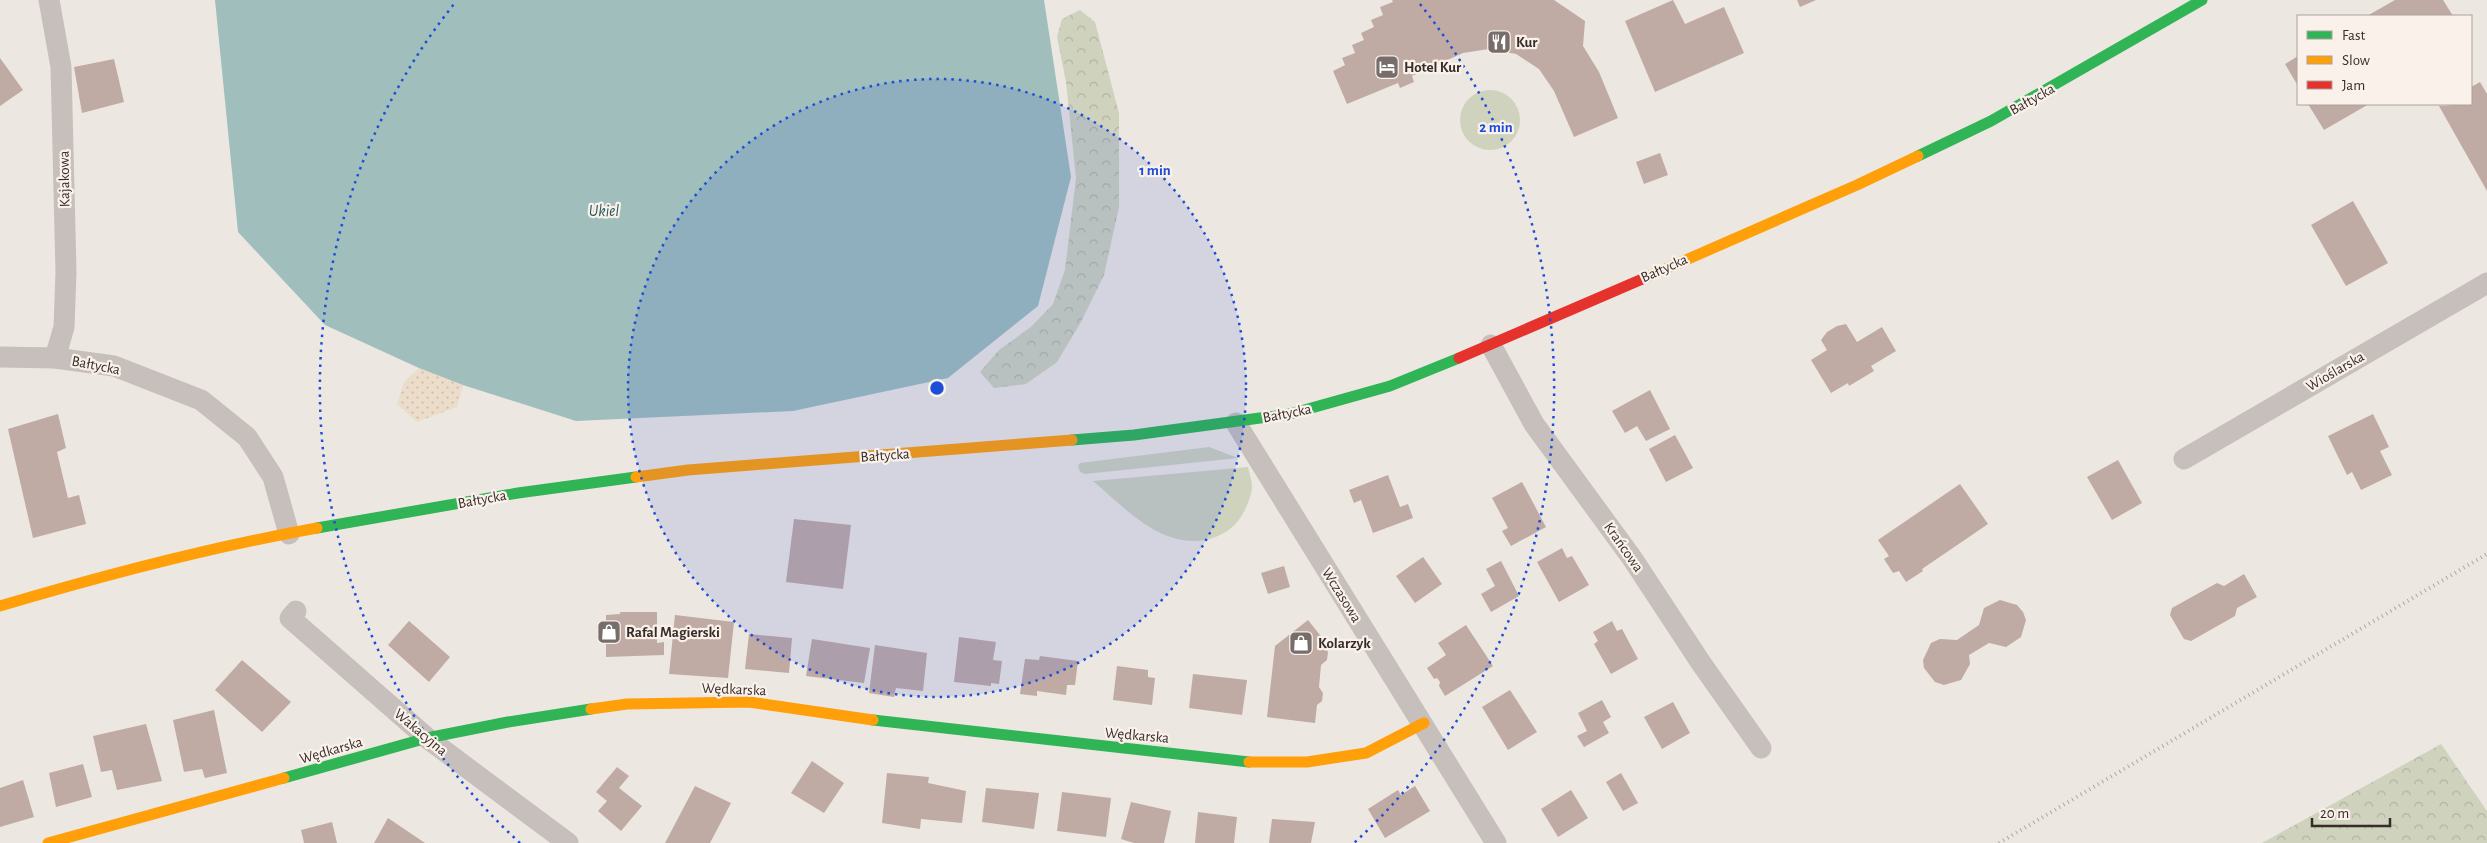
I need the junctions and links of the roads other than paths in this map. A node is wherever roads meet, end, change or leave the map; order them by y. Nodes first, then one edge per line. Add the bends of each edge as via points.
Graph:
1 (49, 0) edge
2 (2202, 0) edge
3 (2487, 283) edge
4 (1491, 345) junction
5 (0, 357) edge
6 (55, 358) junction
7 (1236, 422) junction
8 (2184, 459) dead end
9 (289, 534) junction
10 (0, 606) edge
11 (296, 610) dead end
12 (1424, 723) junction
13 (427, 738) junction
14 (1760, 748) dead end
15 (48, 843) edge
16 (568, 843) edge
17 (1496, 843) edge

1 - 6 street, Kajakowa via 61,67 66,272 64,327
2 - 4 main road, Bałtycka via 2042,94 1940,146 1857,186
3 - 8 street, Wioślarska
4 - 7 main road, Bałtycka via 1390,386 1290,414
4 - 14 street, Krańcowa via 1534,424 1632,558
5 - 6 street, Bałtycka
6 - 9 street, Bałtycka via 114,366 201,400 247,437 273,477
7 - 9 main road, Bałtycka via 1032,445 688,470 518,493
7 - 12 street, Wczasowa
9 - 10 main road, Bałtycka via 81,582
11 - 13 street, Wakacyjna via 290,618
12 - 13 main road, Wędkarska via 1366,753 1307,762 1251,762 1057,742 750,702 627,704
12 - 17 street, Wczasowa
13 - 15 main road, Wędkarska
13 - 16 street, Wakacyjna

